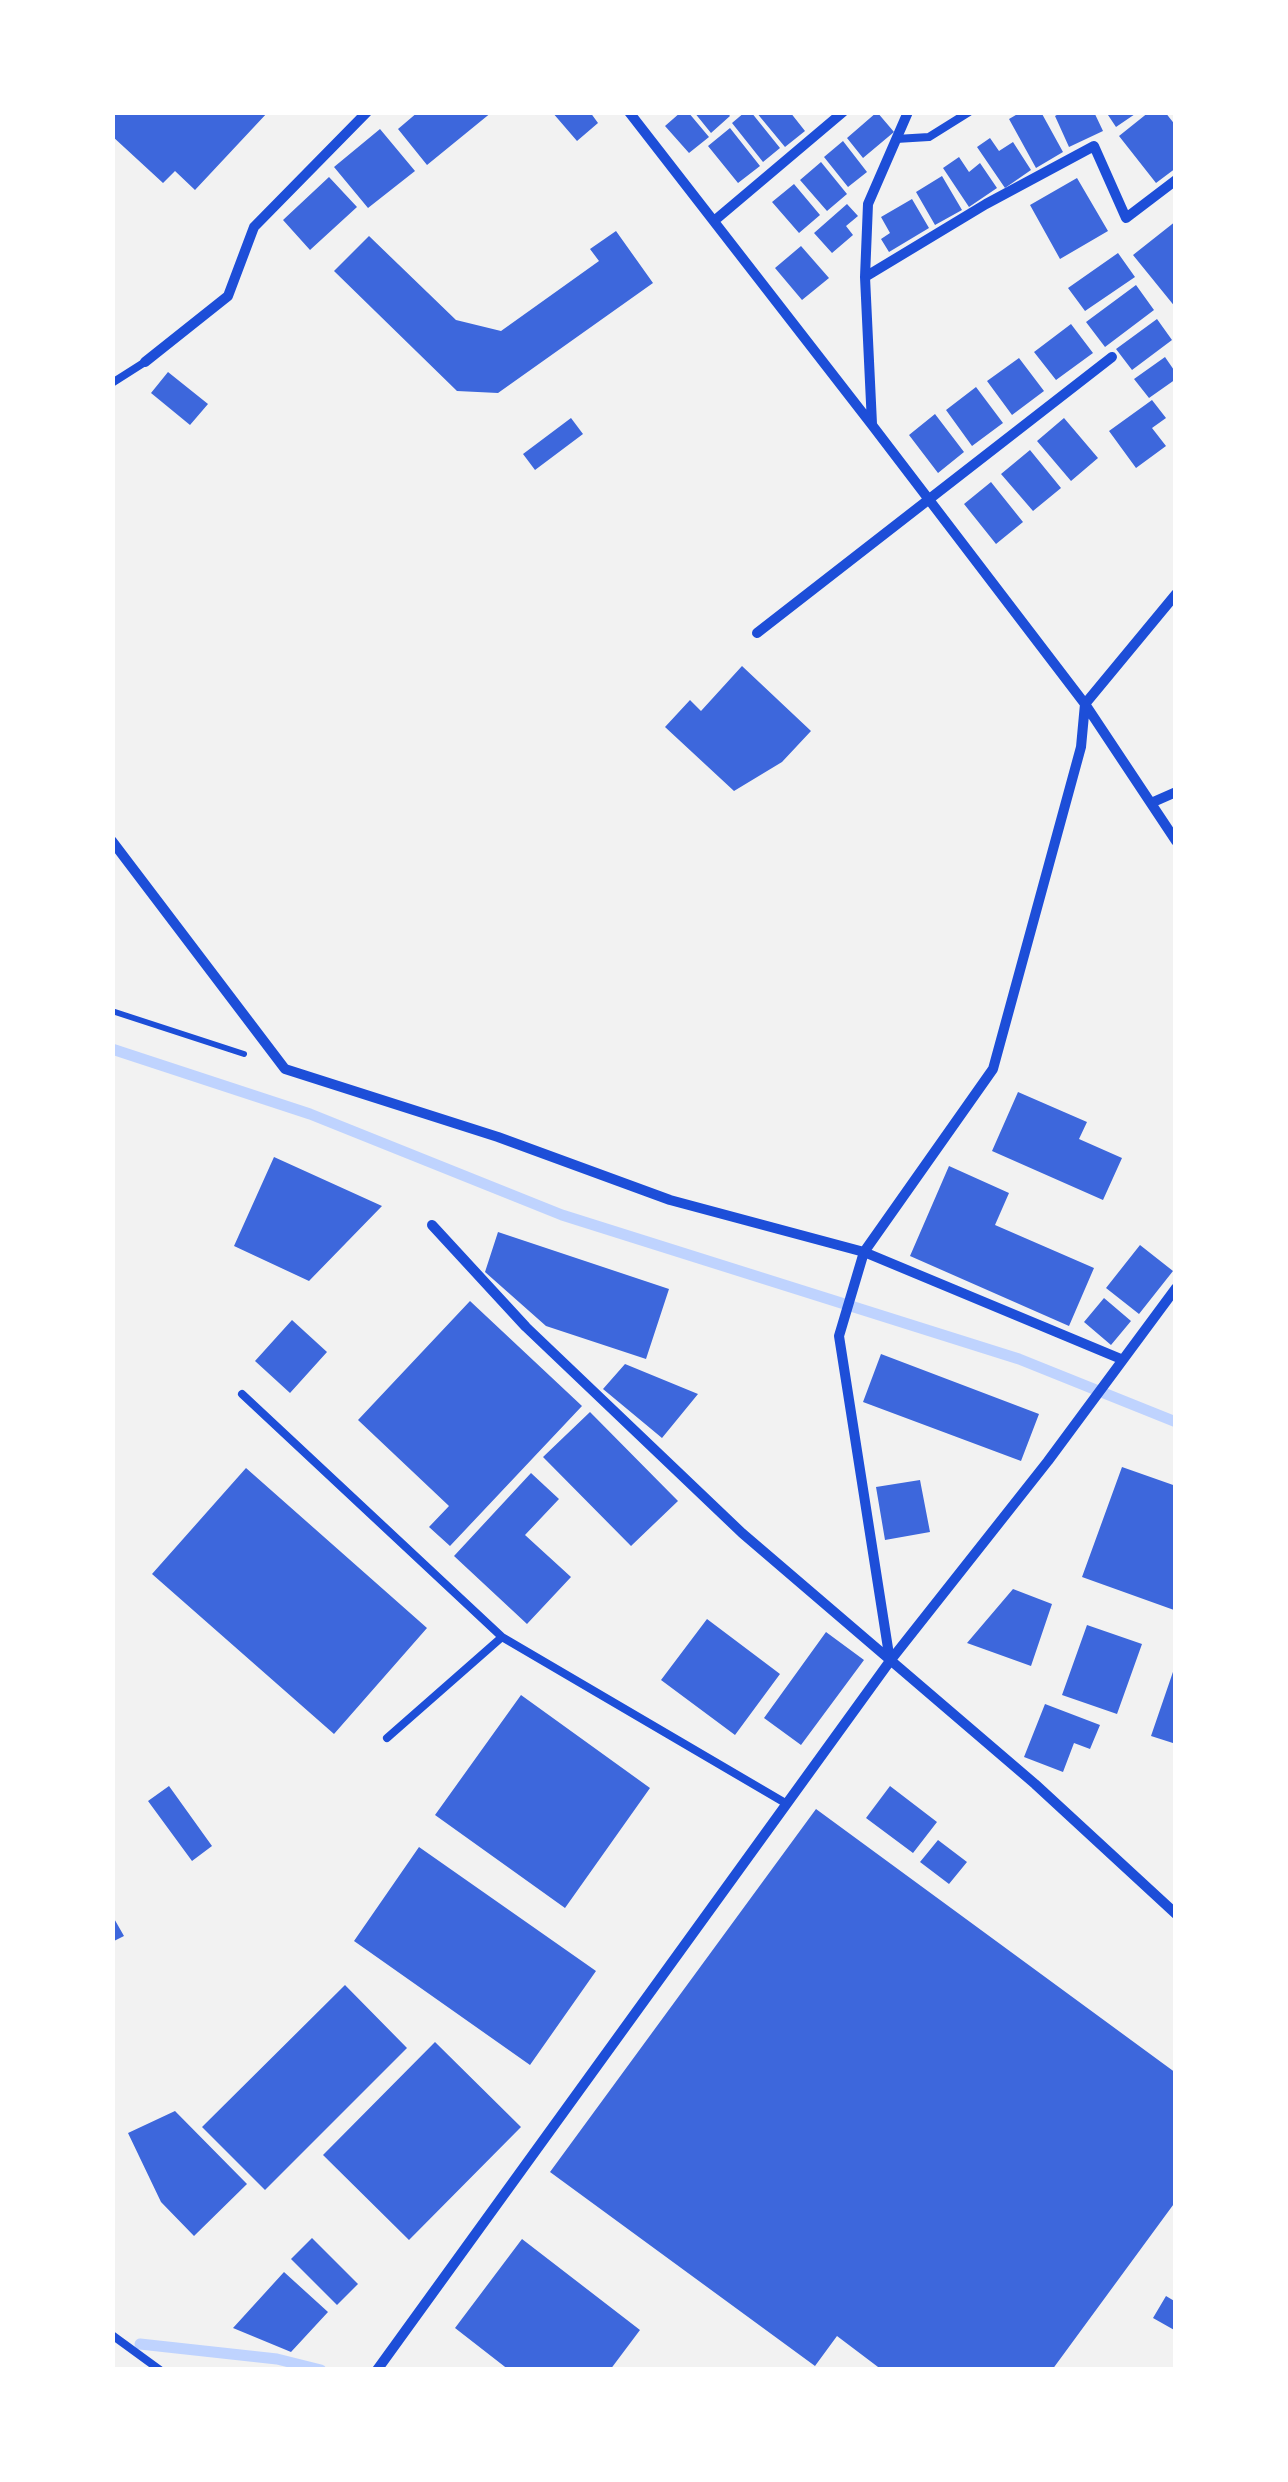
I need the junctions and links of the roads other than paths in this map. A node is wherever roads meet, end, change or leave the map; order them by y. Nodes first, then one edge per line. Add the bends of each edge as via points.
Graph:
1 (367, 112) edge
2 (645, 112) edge
3 (843, 112) edge
4 (908, 112) edge
5 (969, 112) edge
6 (632, 117) edge
7 (896, 139) junction
8 (1176, 180) edge
9 (714, 222) junction
10 (864, 277) junction
11 (1112, 356) dead end
12 (145, 362) joint
13 (112, 383) edge
14 (872, 426) junction
15 (928, 500) junction
16 (1176, 594) edge
17 (757, 632) dead end
18 (1085, 704) junction
19 (1176, 792) edge
20 (1152, 803) junction
21 (112, 840) edge
22 (1176, 841) edge
23 (432, 1225) dead end
24 (864, 1252) junction
25 (1176, 1288) edge
26 (1122, 1359) junction
27 (242, 1394) dead end
28 (502, 1637) junction
29 (890, 1660) junction
30 (387, 1738) dead end
31 (786, 1804) junction
32 (1176, 1914) edge
33 (112, 2335) edge
34 (160, 2370) edge
35 (376, 2370) edge

1 - 12 street via 254,227 228,296
2 - 6 street
3 - 9 street
4 - 7 street
5 - 7 lane via 929,137
6 - 9 street
7 - 10 street via 868,204
8 - 10 street via 1126,218 1094,146
9 - 14 street
10 - 14 street
11 - 15 street
12 - 13 lane
14 - 15 street
15 - 17 street
15 - 18 street
16 - 18 street
18 - 20 street
18 - 24 street via 1081,747 993,1069
19 - 20 street
20 - 22 street
21 - 24 street via 285,1069 670,1200
23 - 29 street via 526,1327 655,1450
24 - 26 street
24 - 29 street via 840,1336
25 - 26 street
26 - 29 street
27 - 28 lane
28 - 30 lane
28 - 31 lane
29 - 31 street
29 - 32 street
31 - 35 street
33 - 34 lane

